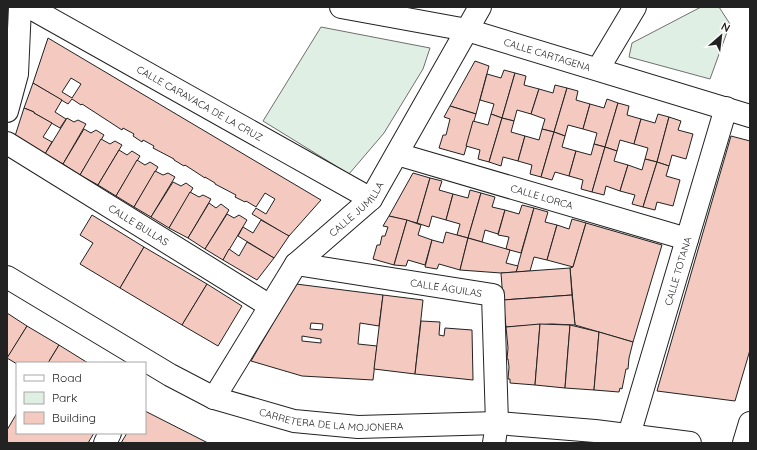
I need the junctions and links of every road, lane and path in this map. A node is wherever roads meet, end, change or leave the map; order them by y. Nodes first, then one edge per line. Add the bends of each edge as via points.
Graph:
1 (20, 7) edge
2 (29, 7) edge
3 (341, 7) edge
4 (480, 7) edge
5 (635, 7) edge
6 (467, 30) junction
7 (598, 69) junction
8 (726, 108) junction
9 (7, 111) edge
10 (750, 116) edge
11 (7, 144) edge
12 (397, 154) junction
13 (370, 199) junction
14 (686, 240) junction
15 (296, 264) junction
16 (7, 277) edge
17 (270, 306) junction
18 (139, 362) edge
19 (147, 367) edge
20 (214, 398) junction
21 (750, 423) edge
22 (496, 433) edge
23 (110, 434) edge
24 (629, 435) junction
25 (105, 443) edge
26 (690, 443) edge
27 (744, 443) edge

1 - 9 street via 17,74
2 - 13 street, CALLE CARAVACA DE LA CRUZ
3 - 6 street, CALLE CARTAGENA
4 - 6 street, CALLE JUMILLA
5 - 7 street
6 - 7 street, CALLE CARTAGENA
6 - 12 street, CALLE JUMILLA
7 - 8 street, CALLE CARTAGENA
8 - 10 street, CALLE CARTAGENA
8 - 14 street, CALLE TOTANA
11 - 17 street, CALLE BULLAS
12 - 13 street, CALLE JUMILLA
12 - 14 street, CALLE LORCA
13 - 15 street, CALLE JUMILLA
14 - 24 street, CALLE TOTANA
15 - 17 street, CALLE JUMILLA
15 - 22 street, CALLE ÁGUILAS via 493,295
16 - 18 street, CARRETERA DE LA MOJONERA
17 - 20 street, CALLE JUMILLA
19 - 20 street, CARRETERA DE LA MOJONERA
20 - 22 street, CARRETERA DE LA MOJONERA via 294,421 358,427
21 - 27 street
22 - 24 street, CARRETERA DE LA MOJONERA via 595,431
23 - 25 street
24 - 26 street, CARRETERA DE LA MOJONERA

